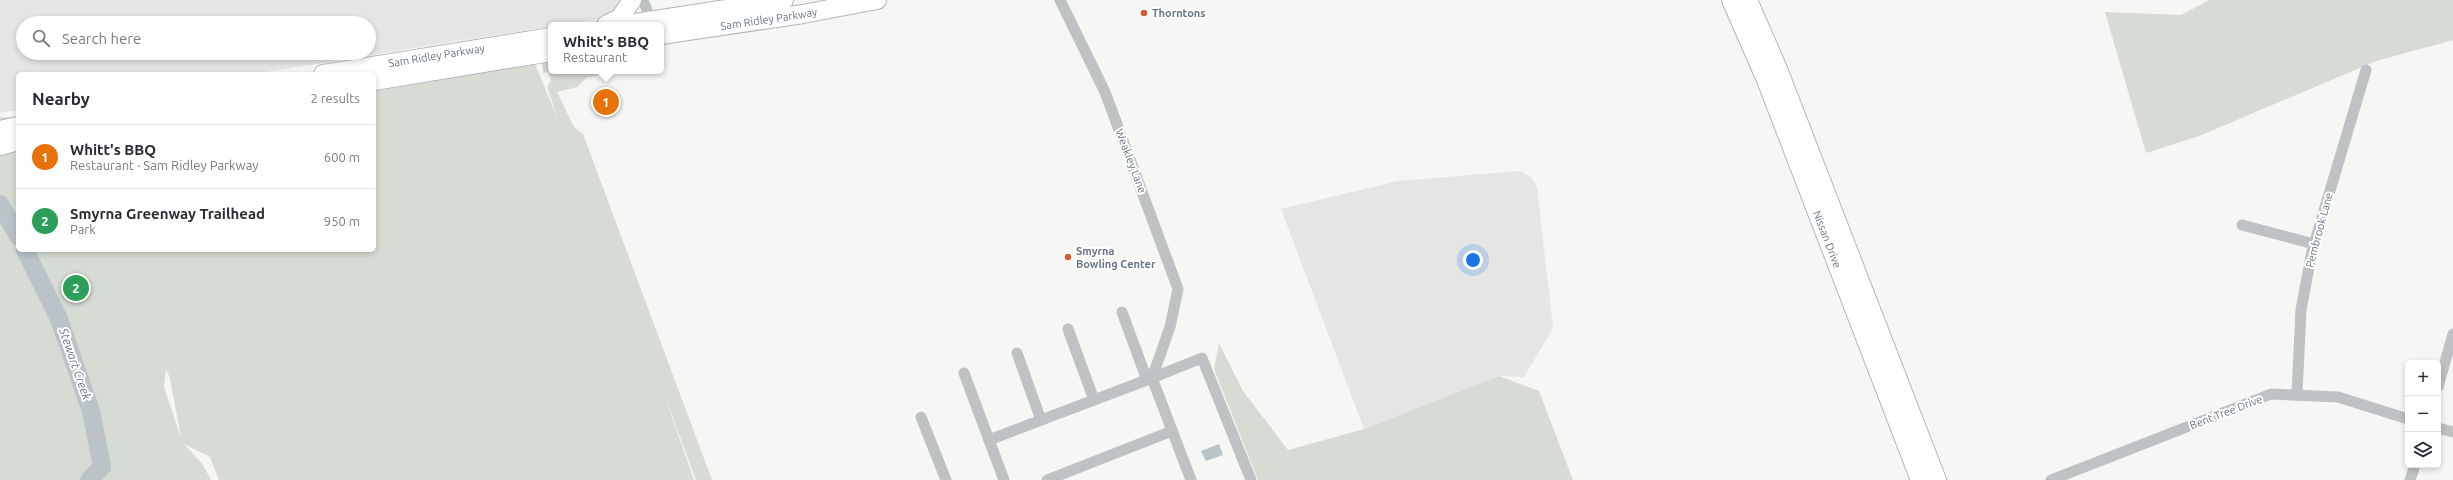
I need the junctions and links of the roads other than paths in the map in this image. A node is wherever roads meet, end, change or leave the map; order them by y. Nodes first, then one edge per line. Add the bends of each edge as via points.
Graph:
1 (632, 0) edge
2 (643, 0) edge
3 (784, 0) edge
4 (877, 0) edge
5 (1060, 0) edge
6 (1731, 0) edge
7 (1748, 0) edge
8 (612, 22) edge
9 (654, 22) edge
10 (664, 25) edge
11 (664, 26) edge
12 (548, 37) edge
13 (548, 52) edge
14 (2366, 70) dead end
15 (335, 72) edge
16 (376, 81) edge
17 (16, 126) edge
18 (0, 130) edge
19 (16, 142) edge
20 (0, 146) edge
21 (2242, 225) dead end
22 (2314, 244) junction
23 (1122, 312) dead end
24 (1068, 329) dead end
25 (2453, 334) edge
26 (1017, 353) dead end
27 (964, 373) dead end
28 (2441, 376) edge
29 (1149, 379) junction
30 (2297, 394) junction
31 (1094, 400) junction
32 (921, 417) dead end
33 (2405, 418) edge
34 (1041, 420) junction
35 (2441, 429) edge
36 (1172, 431) junction
37 (2453, 432) edge
38 (989, 440) junction
39 (2414, 468) edge
40 (946, 480) edge
41 (1004, 480) edge
42 (1047, 480) edge
43 (1191, 480) edge
44 (1251, 480) edge
45 (1920, 480) edge
46 (1937, 480) edge
47 (2051, 480) edge
48 (2410, 480) edge

1 - 8 main road via 620,18
2 - 9 street
3 - 10 main road, Sam Ridley Parkway
4 - 11 main road, Sam Ridley Parkway via 803,14
5 - 29 street, Weakley Lane via 1105,92 1178,289 1170,327
6 - 45 main road, Nissan Drive via 1766,80
7 - 46 main road, Nissan Drive via 1778,69
12 - 15 main road, Sam Ridley Parkway
13 - 16 main road, Sam Ridley Parkway
14 - 22 street, Pembrook Lane
17 - 18 main road
19 - 20 main road
21 - 22 street
22 - 30 street, Pembrook Lane via 2301,310
23 - 29 street
24 - 31 street
25 - 28 street
26 - 34 street
27 - 38 street
29 - 31 street
29 - 36 street
29 - 44 street via 1202,358
30 - 33 street, Bent Tree Drive via 2338,397
30 - 47 street, Bent Tree Drive via 2271,394
31 - 34 street
32 - 40 street
34 - 38 street
35 - 37 street
36 - 42 street
36 - 43 street
38 - 41 street
39 - 48 street

